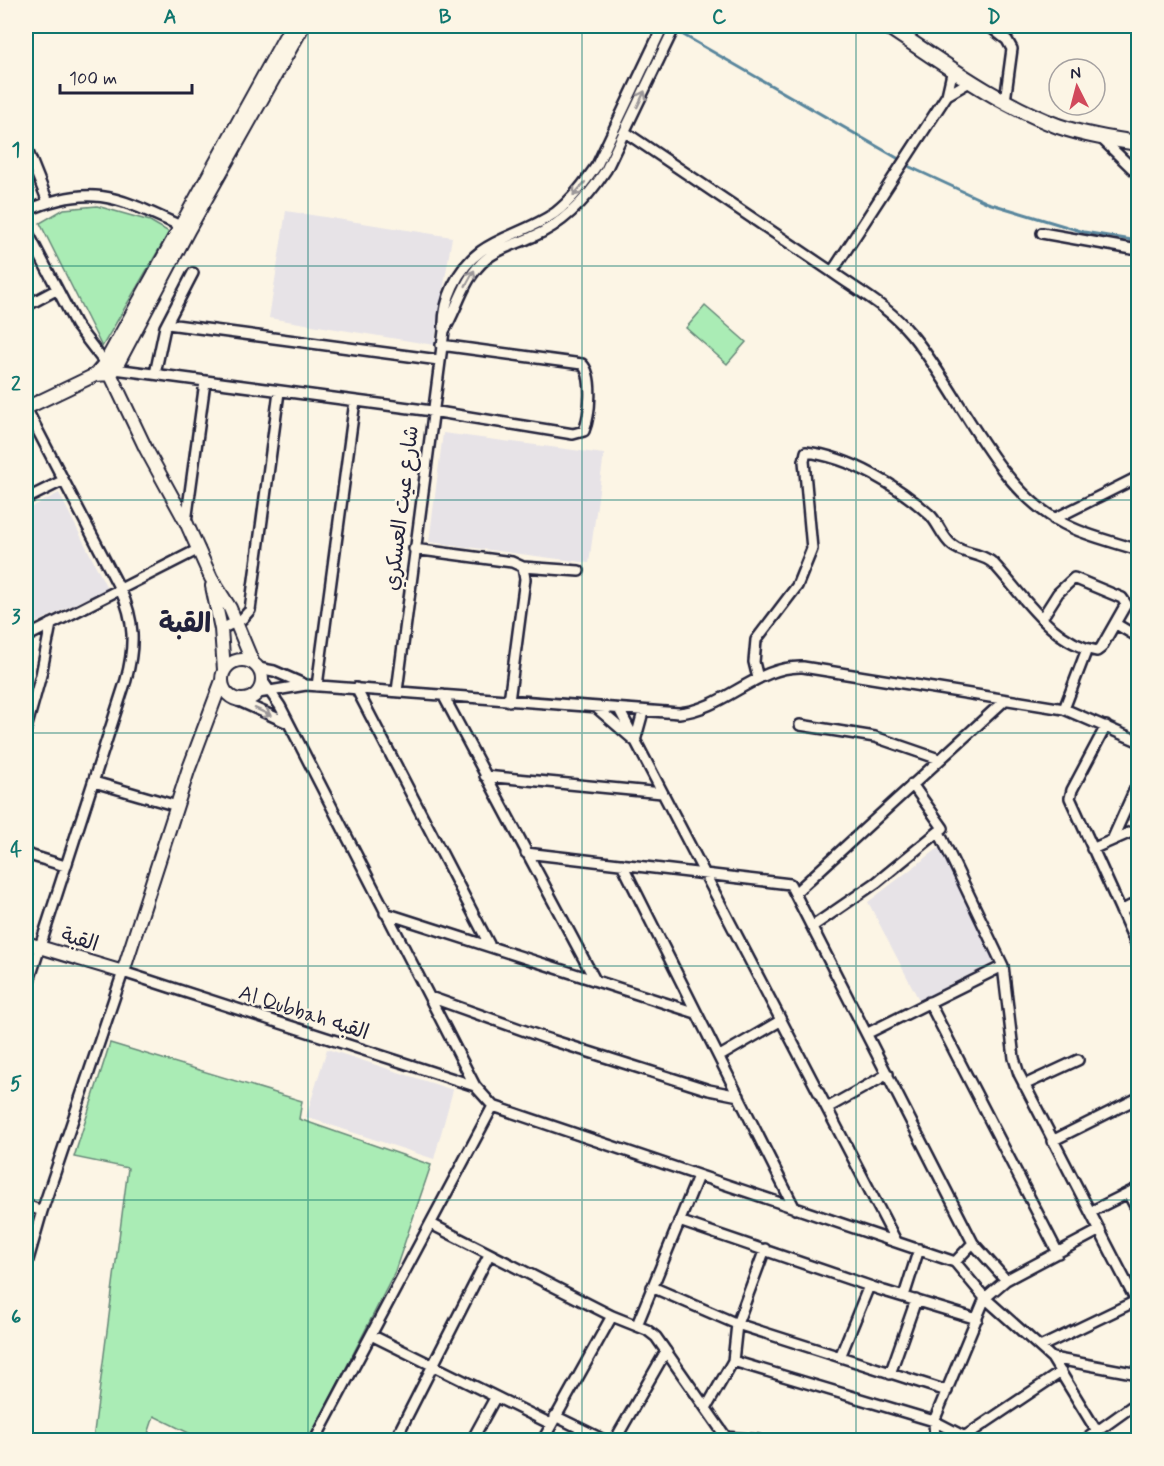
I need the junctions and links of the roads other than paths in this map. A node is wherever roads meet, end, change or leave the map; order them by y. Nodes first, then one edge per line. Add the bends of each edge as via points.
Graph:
1 (291, 26) edge
2 (303, 26) edge
3 (663, 26) edge
4 (675, 26) edge
5 (887, 26) edge
6 (989, 26) edge
7 (953, 69) junction
8 (971, 81) junction
9 (946, 95) junction
10 (1005, 100) junction
11 (625, 132) junction
12 (1100, 137) junction
13 (1138, 143) edge
14 (26, 147) edge
15 (597, 165) junction
16 (606, 170) junction
17 (1138, 174) edge
18 (48, 202) junction
19 (26, 211) edge
20 (185, 228) junction
21 (26, 229) edge
22 (1042, 233) dead end
23 (1138, 250) edge
24 (832, 272) junction
25 (193, 273) dead end
26 (56, 290) junction
27 (26, 306) edge
28 (168, 324) junction
29 (444, 331) junction
30 (441, 345) junction
31 (439, 360) junction
32 (110, 369) junction
33 (155, 374) junction
34 (205, 382) junction
35 (279, 392) junction
36 (355, 401) junction
37 (26, 408) edge
38 (432, 411) junction
39 (1138, 477) edge
40 (62, 481) junction
41 (26, 499) edge
42 (1054, 519) junction
43 (186, 522) junction
44 (199, 549) junction
45 (414, 549) junction
46 (1138, 550) edge
47 (523, 567) junction
48 (579, 571) dead end
49 (211, 578) junction
50 (120, 589) junction
51 (1042, 618) junction
52 (237, 622) junction
53 (51, 624) junction
54 (1116, 624) junction
55 (221, 629) junction
56 (26, 637) edge
57 (1138, 637) edge
58 (1087, 649) junction
59 (258, 671) junction
60 (223, 677) junction
61 (758, 678) junction
62 (306, 685) junction
63 (317, 686) junction
64 (356, 688) junction
65 (396, 691) junction
66 (271, 692) junction
67 (258, 693) junction
68 (443, 695) junction
69 (1005, 700) junction
70 (239, 701) junction
71 (509, 701) junction
72 (598, 709) junction
73 (1064, 710) junction
74 (620, 711) junction
75 (643, 712) junction
76 (288, 723) junction
77 (800, 725) dead end
78 (1106, 726) junction
79 (26, 727) edge
80 (635, 741) junction
81 (1138, 741) edge
82 (939, 759) junction
83 (485, 776) junction
84 (94, 782) junction
85 (1138, 782) edge
86 (912, 784) junction
87 (662, 793) junction
88 (177, 806) junction
89 (1138, 829) edge
90 (939, 832) junction
91 (1112, 840) junction
92 (1092, 849) junction
93 (526, 853) junction
94 (26, 854) edge
95 (622, 864) junction
96 (65, 866) junction
97 (705, 874) junction
98 (796, 892) junction
99 (1138, 902) edge
100 (1121, 911) junction
101 (385, 913) junction
102 (813, 926) junction
103 (26, 943) edge
104 (489, 944) junction
105 (38, 947) junction
106 (1138, 948) edge
107 (1003, 966) junction
108 (123, 972) junction
109 (595, 980) junction
110 (26, 990) edge
111 (430, 997) junction
112 (929, 1002) junction
113 (696, 1012) junction
114 (780, 1021) junction
115 (868, 1033) junction
116 (720, 1056) junction
117 (1078, 1060) dead end
118 (888, 1074) junction
119 (1024, 1085) junction
120 (475, 1086) junction
121 (739, 1096) junction
122 (1138, 1098) edge
123 (493, 1106) junction
124 (827, 1108) junction
125 (1052, 1141) junction
126 (698, 1176) junction
127 (1138, 1188) edge
128 (1128, 1193) junction
129 (26, 1205) edge
130 (795, 1209) junction
131 (42, 1211) junction
132 (1090, 1212) junction
133 (1138, 1212) edge
134 (679, 1221) junction
135 (431, 1224) junction
136 (1100, 1230) junction
137 (896, 1241) junction
138 (973, 1243) junction
139 (765, 1249) junction
140 (919, 1249) junction
141 (1058, 1253) junction
142 (489, 1255) junction
143 (955, 1262) junction
144 (26, 1265) edge
145 (1006, 1280) junction
146 (869, 1286) junction
147 (652, 1287) junction
148 (904, 1296) junction
149 (985, 1298) junction
150 (916, 1300) junction
151 (1137, 1301) edge
152 (612, 1316) junction
153 (977, 1319) junction
154 (737, 1324) junction
155 (637, 1325) junction
156 (371, 1335) junction
157 (1040, 1347) junction
158 (666, 1351) junction
159 (840, 1358) junction
160 (1052, 1358) junction
161 (733, 1361) junction
162 (435, 1367) junction
163 (1061, 1372) junction
164 (890, 1374) junction
165 (1138, 1374) edge
166 (947, 1391) junction
167 (495, 1398) junction
168 (1138, 1402) edge
169 (706, 1408) junction
170 (553, 1420) junction
171 (934, 1420) junction
172 (1099, 1437) edge
173 (727, 1439) edge
174 (962, 1439) edge
175 (315, 1440) edge
176 (395, 1440) edge
177 (472, 1440) edge
178 (543, 1440) edge
179 (604, 1440) edge
180 (615, 1440) edge
181 (758, 1440) edge
182 (934, 1440) edge
183 (1085, 1440) edge

1 - 20 main road
2 - 20 main road
3 - 15 street, شارع عيت العسكري
11 -> 4 street, شارع عيت العسكري
5 - 7 highway
6 - 10 street via 1012,49
7 - 8 highway
7 - 9 street
8 - 9 street
8 - 10 highway
9 - 24 street
10 - 12 highway via 1058,126
11 - 16 street, شارع عيت العسكري
11 - 24 street
12 - 13 highway
12 - 17 street
14 - 18 street
15 - 16 street
15 -> 29 street, شارع عيت العسكري via 557,211 494,241 466,263 449,295
29 -> 16 street, شارع عيت العسكري via 475,269 500,250 564,219 594,189
18 - 19 street
18 - 20 street via 68,196 108,195
20 - 32 main road
21 - 26 street
22 - 23 street
24 - 42 street via 874,299 910,332 1001,466
25 - 28 street
26 - 27 street
26 - 32 street via 76,325
28 - 31 street
28 - 33 street
29 - 30 street, شارع عيت العسكري
30 - 31 street, شارع عيت العسكري
30 - 38 street via 582,363 587,369 589,412 584,431 573,434
31 - 38 street, شارع عيت العسكري
32 - 33 street
32 - 37 main road
32 - 43 main road via 146,449
33 - 34 street
34 - 35 street
34 - 43 street
35 - 36 street
35 - 52 street via 250,610
36 - 38 street
36 - 63 street
37 - 40 street
38 - 45 street, شارع عيت العسكري
39 - 42 street
40 - 41 street
40 - 50 street
42 - 46 street via 1072,529
43 - 44 main road
44 - 49 main road
44 - 50 street
45 - 47 street via 513,562
45 - 65 street, شارع عيت العسكري
47 - 48 street
47 - 71 street via 525,579
49 - 52 main road
49 - 55 main road
50 - 53 street
50 - 84 street via 131,616 131,663
51 - 54 street via 1069,580 1078,578 1125,600
51 - 58 street via 1056,632
51 - 61 street via 992,562 951,544 916,503 865,471 806,452 812,549 797,586 756,640 753,662
52 - 55 street
52 - 59 main road
53 - 56 street
53 - 79 street
54 - 57 street
54 - 58 street via 1100,650
55 - 60 main road
58 - 73 street
59 - 60 main road via 240,660
59 - 62 street via 274,671
59 - 66 street
59 - 67 main road
60 - 70 main road via 227,695
60 - 88 main road
61 - 69 street via 779,668 803,667
61 - 75 street via 692,712
62 - 63 street
62 - 66 street
63 - 64 street
64 - 65 street
64 - 104 street
65 - 68 street
66 - 67 street
66 - 76 street
67 - 70 main road
68 - 71 street
68 - 83 street
69 - 73 street
69 - 82 street
70 -> 76 street
71 - 72 street
72 - 74 street
72 - 80 street
73 - 78 street
74 - 75 street
74 - 80 street
75 - 80 street
76 - 101 street
77 - 82 street via 875,737
78 - 81 street
78 - 92 street via 1070,795
80 - 87 street
82 - 86 street
83 - 87 street
83 - 93 street
84 - 88 street
84 - 96 street
85 - 91 street
86 - 90 street via 943,828
86 - 98 street
87 - 97 street
88 - 108 main road
89 - 91 street
90 - 102 street via 877,882
90 - 107 street
91 - 92 street
92 - 100 street
93 - 95 street
93 - 109 street
94 - 96 street
95 - 97 street
95 - 113 street
96 - 105 street
97 - 98 street via 786,882
97 - 114 street
98 - 102 street
99 - 100 street
100 - 106 street
101 - 104 street
101 - 111 street
102 - 115 street
103 - 105 main road, القبة
104 - 109 street
105 - 108 main road, القبة
105 - 110 street
107 - 112 street
107 - 119 street via 1014,1058
108 - 120 street, Al Qubbah القبه
108 - 131 street
109 - 113 street
111 - 120 street
111 - 121 street via 545,1038
112 - 115 street
112 - 141 street
113 - 116 street
114 - 116 street
114 - 124 street
115 - 118 street
116 - 121 street
117 - 119 street
118 - 124 street
118 - 138 street
119 - 125 street
120 - 123 street
121 - 130 street
122 - 125 street
123 - 126 street
123 - 135 street
124 - 137 street
125 - 132 street
126 - 130 street
126 - 134 street
127 - 128 street
128 - 132 street
128 - 133 street
129 - 131 street
130 - 137 street
131 - 144 street
132 - 136 street
134 - 139 street
134 - 147 street
135 - 142 street
135 - 156 street
136 - 141 street
136 - 151 street
137 - 140 street
138 - 143 street
138 - 145 street
139 - 146 street
139 - 154 street
140 - 143 street
140 - 148 street
141 - 145 street
142 - 152 street
142 - 162 street
143 - 149 street
145 - 149 street
146 - 148 street
146 - 159 street
147 - 154 street
147 - 155 street
148 - 150 street
149 - 153 street
149 - 157 street
150 - 153 street
150 - 164 street
151 - 157 street
152 - 155 street
152 - 170 street
153 - 166 street
154 - 159 street
154 - 161 street
155 - 158 street via 656,1337
156 - 162 street
156 - 175 street
157 - 160 street
158 - 169 street
158 - 180 street
159 - 164 street
160 - 163 street
160 - 165 street
161 - 169 street
161 - 171 street
162 - 167 street
162 - 176 street
163 - 172 street
163 - 174 street
164 - 166 street
166 - 171 street
167 - 170 street
167 - 177 street
168 - 172 street
169 - 173 street
170 - 178 street
170 - 179 street
171 - 174 street
171 - 182 street
172 - 183 street
173 - 181 street

